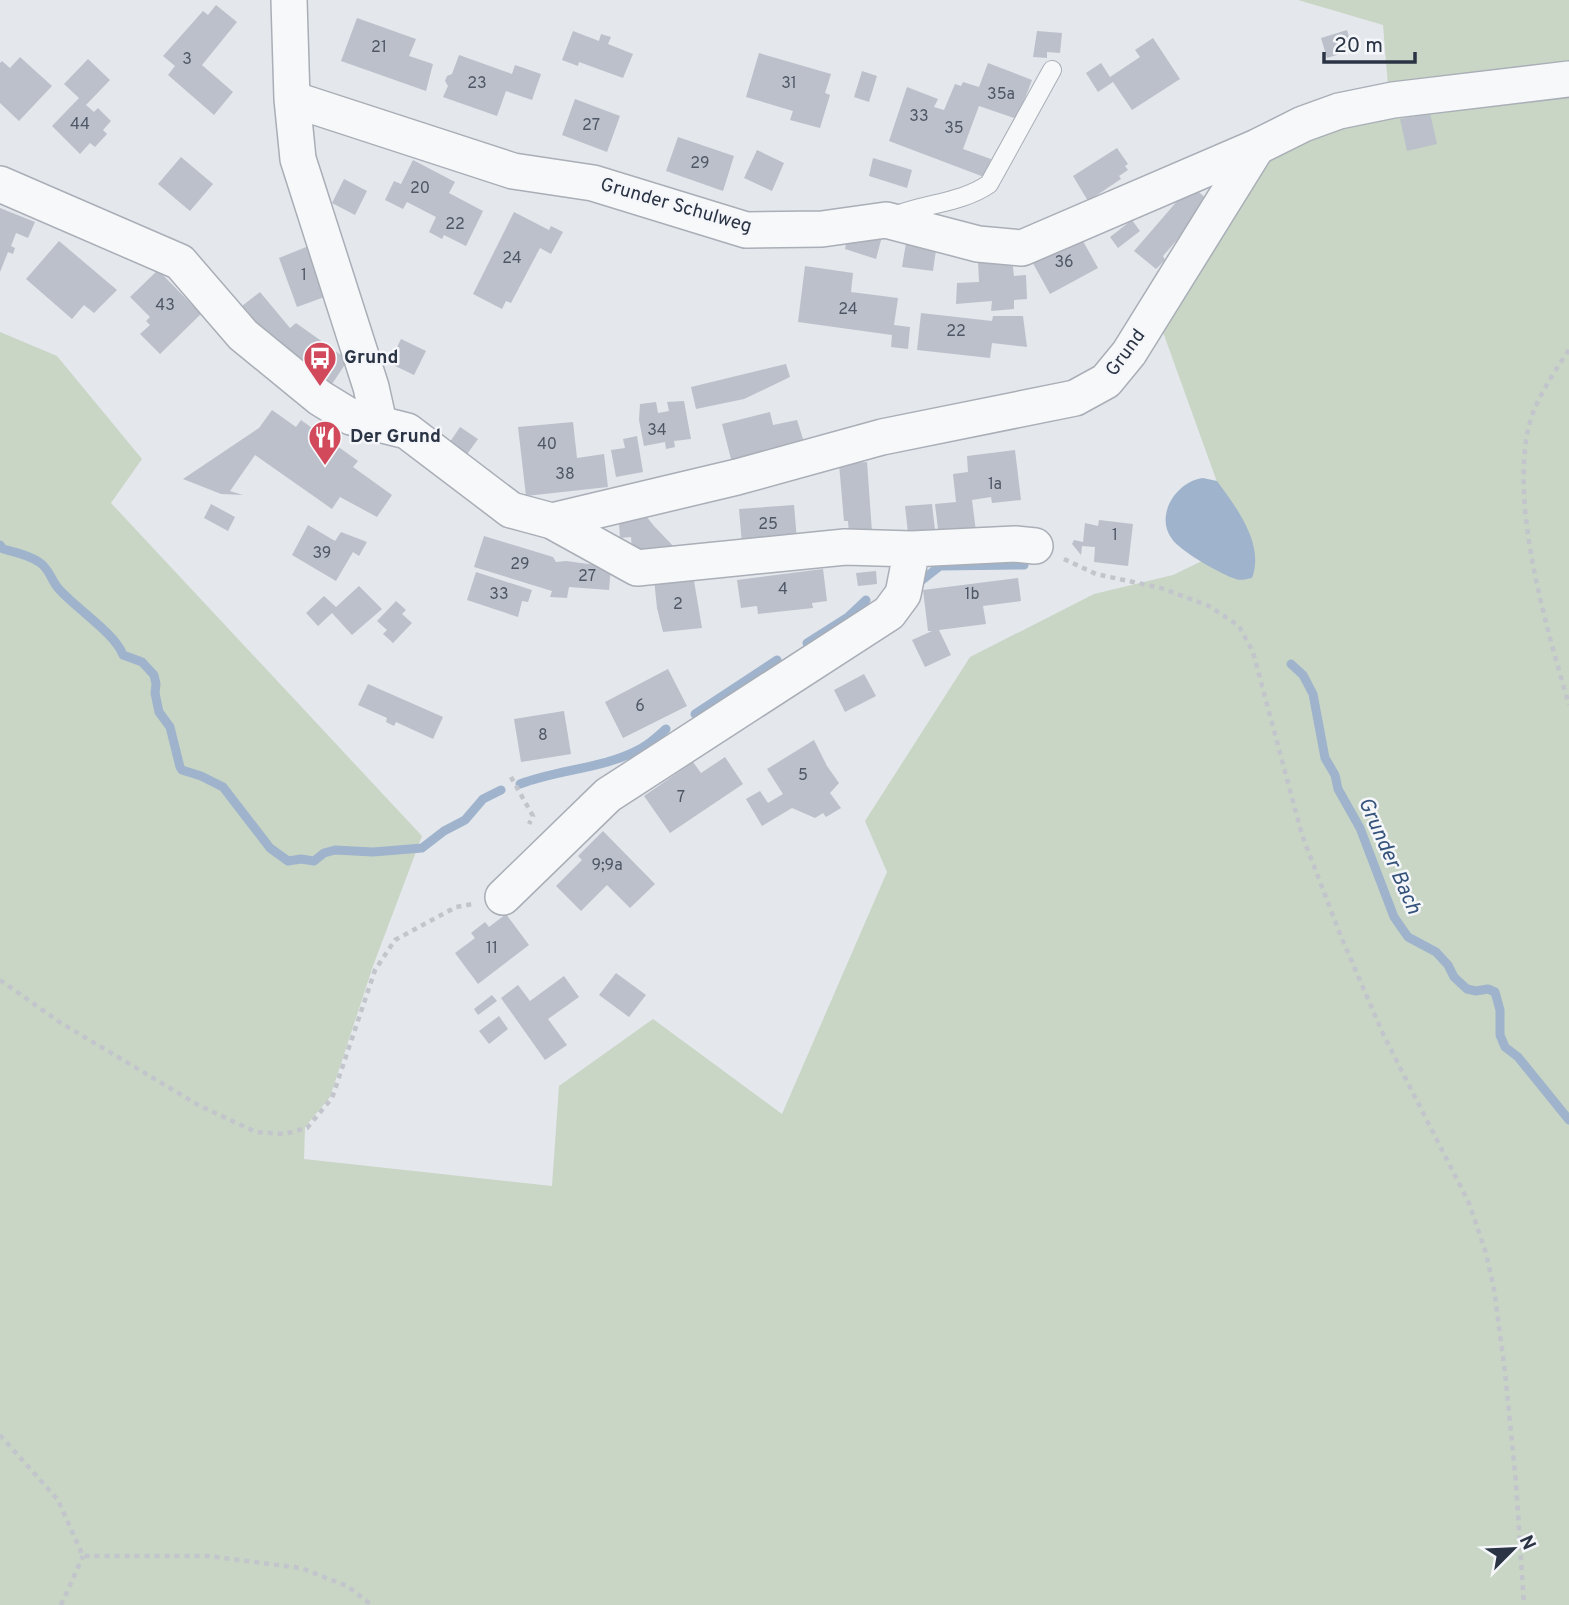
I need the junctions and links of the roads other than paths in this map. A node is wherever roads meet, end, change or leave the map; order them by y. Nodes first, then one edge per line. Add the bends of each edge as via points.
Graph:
1 (289, 0) edge
2 (1052, 70) dead end
3 (1569, 79) edge
4 (292, 99) junction
5 (1257, 147) junction
6 (0, 184) edge
7 (886, 220) junction
8 (379, 422) junction
9 (552, 522) junction
10 (1035, 546) road end
11 (912, 549) junction
12 (503, 897) road end

1 - 4 street
2 - 7 lane via 989,184 973,195 911,209
3 - 5 street via 1339,111
4 - 7 street, Grunder Schulweg via 513,171 593,183 746,230 822,229
4 - 8 street via 298,159 372,387
5 - 7 street, Grunder Schulweg via 1022,248 978,244
5 - 9 street, Grund via 1107,382 1075,398 882,437
6 - 8 street, Grund via 180,262 243,335 297,380 351,417
8 - 9 street, Grund via 407,431 511,510
9 - 11 street, Grund via 637,568 845,547
10 - 11 street, Grund
11 - 12 street via 903,594 889,613 608,795

